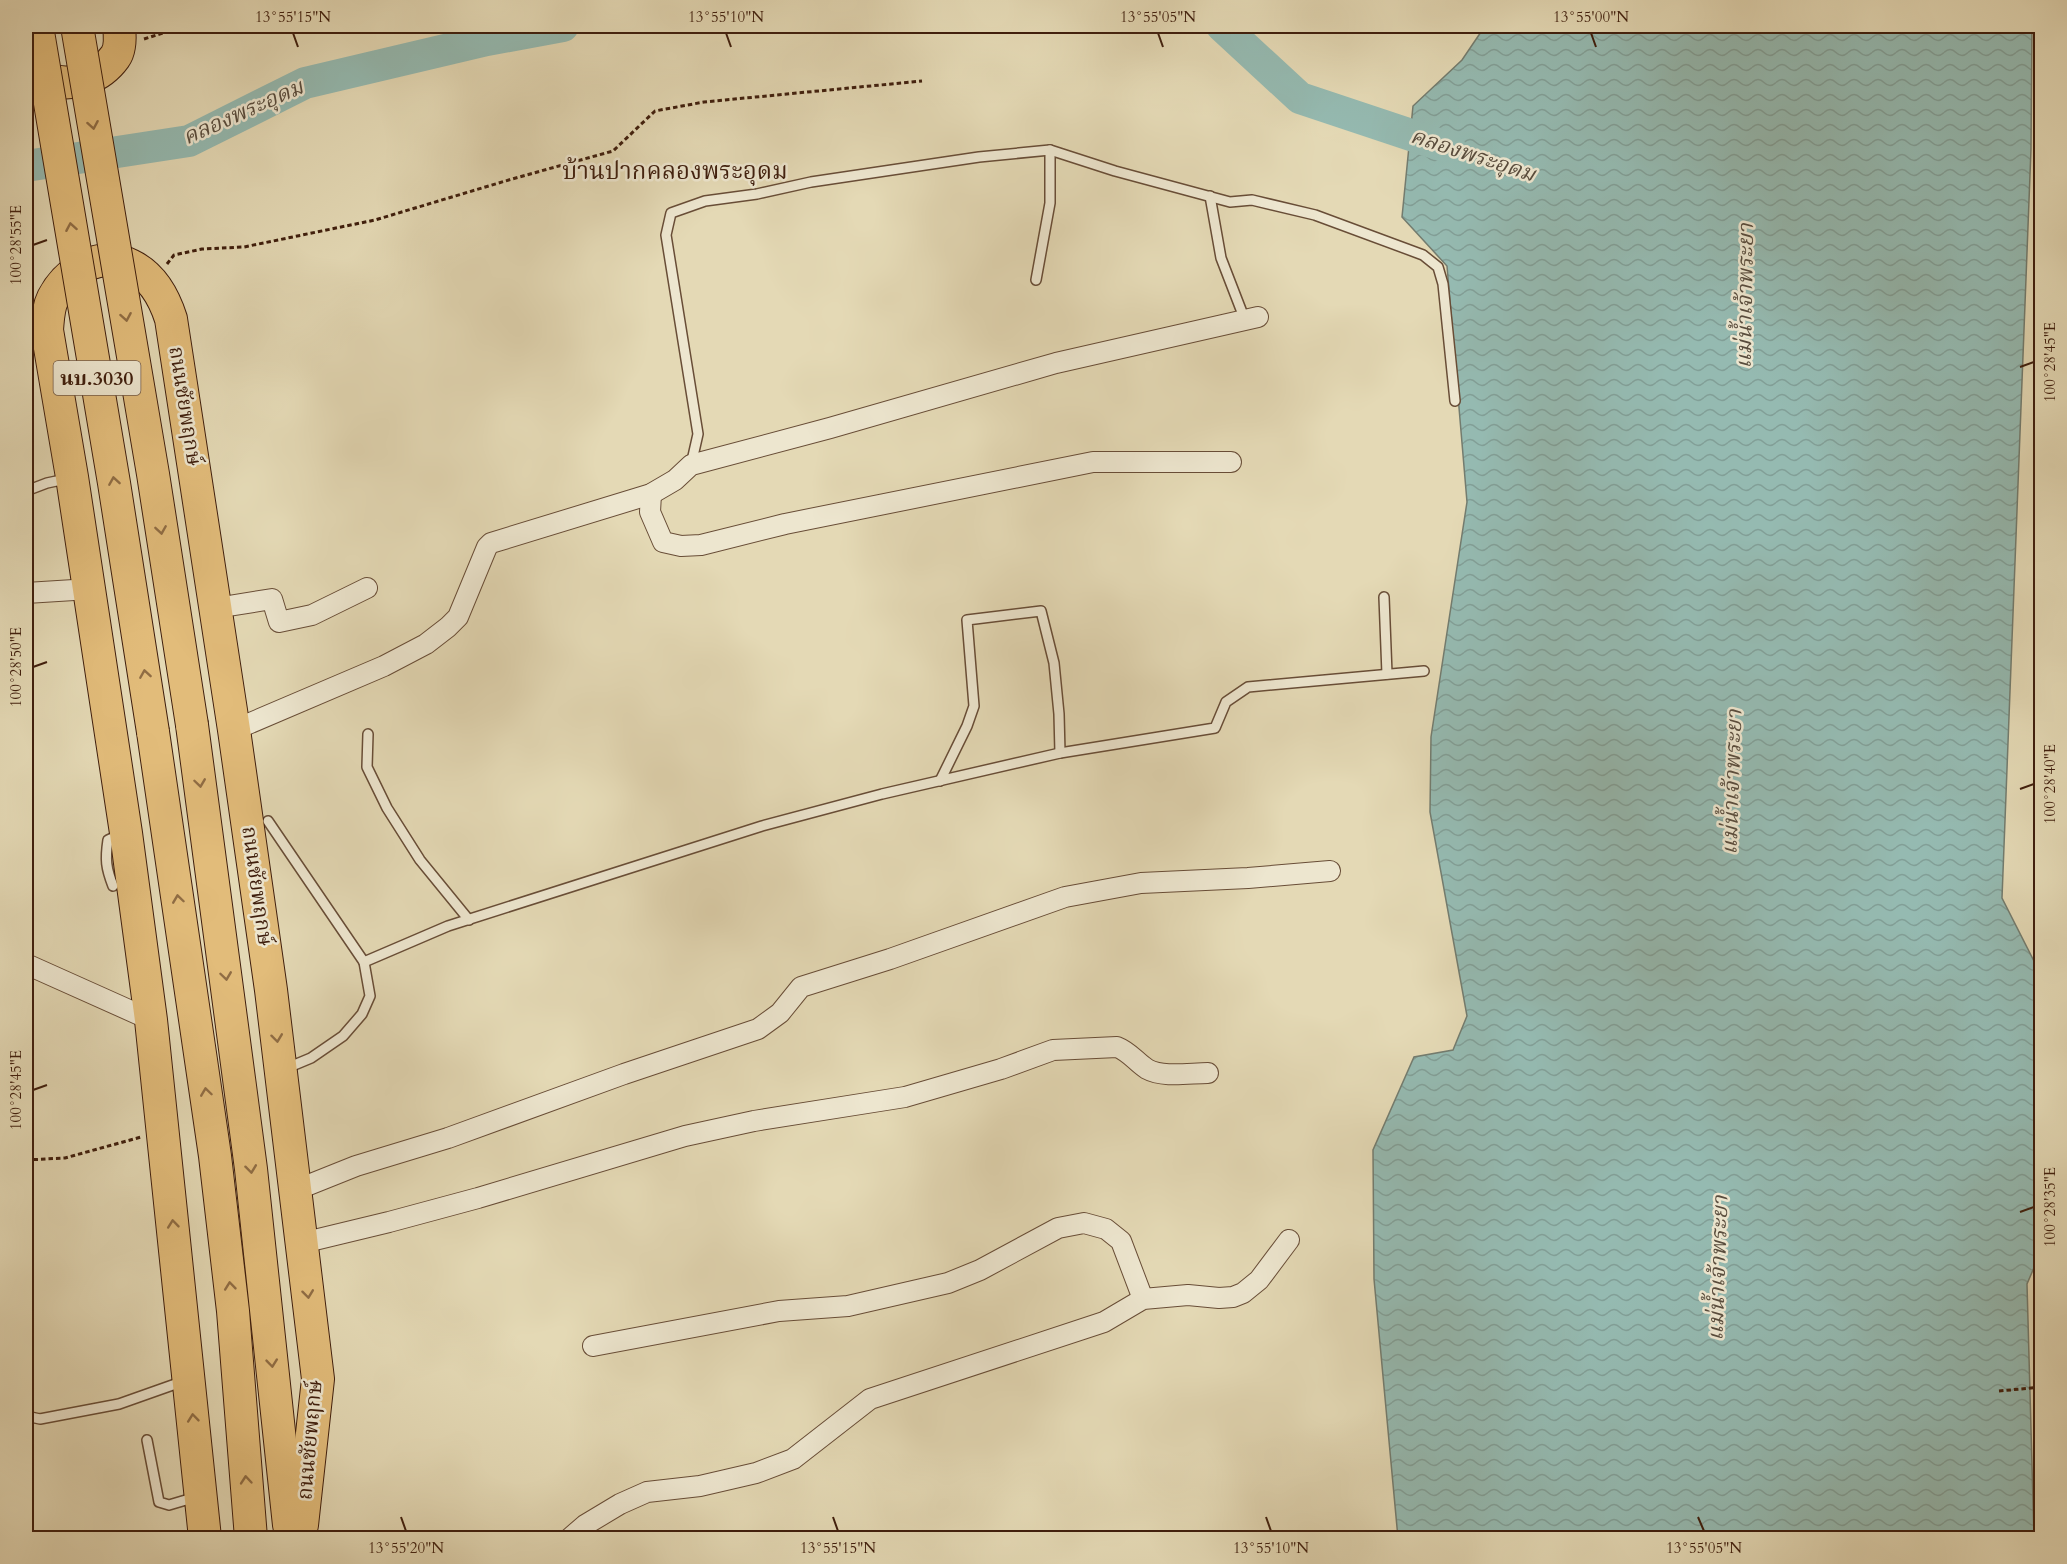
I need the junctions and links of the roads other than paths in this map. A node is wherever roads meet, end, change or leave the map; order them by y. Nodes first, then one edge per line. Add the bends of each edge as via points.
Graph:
1 (37, 26) edge
2 (77, 26) edge
3 (120, 26) edge
4 (26, 66) edge
5 (1050, 150) junction
6 (1209, 196) junction
7 (1036, 280) dead end
8 (1251, 318) joint
9 (1455, 401) dead end
10 (1231, 462) dead end
11 (691, 465) junction
12 (72, 477) junction
13 (26, 489) edge
14 (651, 494) junction
15 (367, 588) dead end
16 (90, 589) junction
17 (26, 593) edge
18 (1384, 597) dead end
19 (216, 608) junction
20 (1424, 671) dead end
21 (1387, 674) junction
22 (234, 730) junction
23 (368, 734) dead end
24 (1060, 753) junction
25 (940, 781) junction
26 (268, 821) dead end
27 (126, 833) junction
28 (1330, 871) dead end
29 (112, 886) dead end
30 (469, 920) junction
31 (364, 962) junction
32 (26, 964) edge
33 (151, 1020) junction
34 (282, 1070) junction
35 (1208, 1073) dead end
36 (296, 1190) junction
37 (1289, 1240) dead end
38 (302, 1243) junction
39 (1143, 1299) junction
40 (593, 1346) dead end
41 (189, 1379) junction
42 (26, 1416) edge
43 (147, 1440) dead end
44 (201, 1496) junction
45 (205, 1539) edge
46 (251, 1539) edge
47 (290, 1539) edge
48 (297, 1539) edge
49 (570, 1539) edge

46 -> 1 main road, นบ.3030, bridge via 233,1311 216,1167 114,483
2 -> 47 main road, ถนนชัยพฤกษ์, bridge via 192,725 251,1169
3 - 4 main road via 116,56 96,75 67,83 48,80
5 - 6 lane
5 - 7 lane via 1050,203
5 - 11 lane via 810,182 705,201 671,213 666,235 698,434
6 - 8 lane via 1221,258
6 - 9 lane via 1230,202 1252,200 1314,215 1423,255 1435,264 1443,284
8 - 11 street via 1056,363
10 - 14 street via 1093,462 681,546 663,542 651,512
11 - 14 street
12 - 13 lane
12 - 16 main road, ถนนชัยพฤกษ์
12 - 19 main road, ถนนชัยพฤกษ์ via 47,330 48,313 53,298 77,269 95,261 130,264 152,282 171,319
14 - 22 street via 491,543 458,617 434,638 384,666
15 - 19 street via 312,615 279,622 272,599
16 - 17 street
16 - 27 main road, ถนนชัยพฤกษ์
18 - 21 lane
19 - 22 main road, ถนนชัยพฤกษ์
20 - 21 lane
21 - 24 lane via 1248,687 1227,702 1215,728
22 -> 34 main road, ถนนชัยพฤกษ์
23 - 30 lane via 367,767 387,808 420,860
24 - 25 lane
24 - 25 lane via 1054,663 1041,610 968,620 974,706
25 - 30 lane via 762,826
26 - 31 lane
27 - 29 lane via 108,840 105,866
27 - 33 main road, ถนนชัยพฤกษ์
28 - 36 street via 1142,883 1065,897 801,987 780,1013 758,1029
30 - 31 lane
31 - 34 lane via 370,996 362,1014 342,1036
32 - 33 street
41 -> 33 main road, ถนนชัยพฤกษ์
34 - 36 main road, ถนนชัยพฤกษ์
35 - 38 street via 1162,1073 1148,1069 1117,1047 1053,1050 905,1097 685,1136 467,1201
36 - 38 main road, ถนนชัยพฤกษ์
37 - 39 street via 1259,1280 1243,1293 1219,1298 1188,1295
38 -> 48 main road, ถนนชัยพฤกษ์ via 318,1379 302,1525
39 - 40 street via 1121,1241 1106,1229 1084,1223 1058,1228 948,1283 848,1306 770,1313
39 - 49 street via 1104,1322 870,1399 793,1459 745,1476 646,1492 585,1525
41 - 42 lane via 119,1404 40,1419
44 -> 41 main road, ถนนชัยพฤกษ์
43 - 44 lane via 159,1502 169,1505
44 - 45 main road, ถนนชัยพฤกษ์

